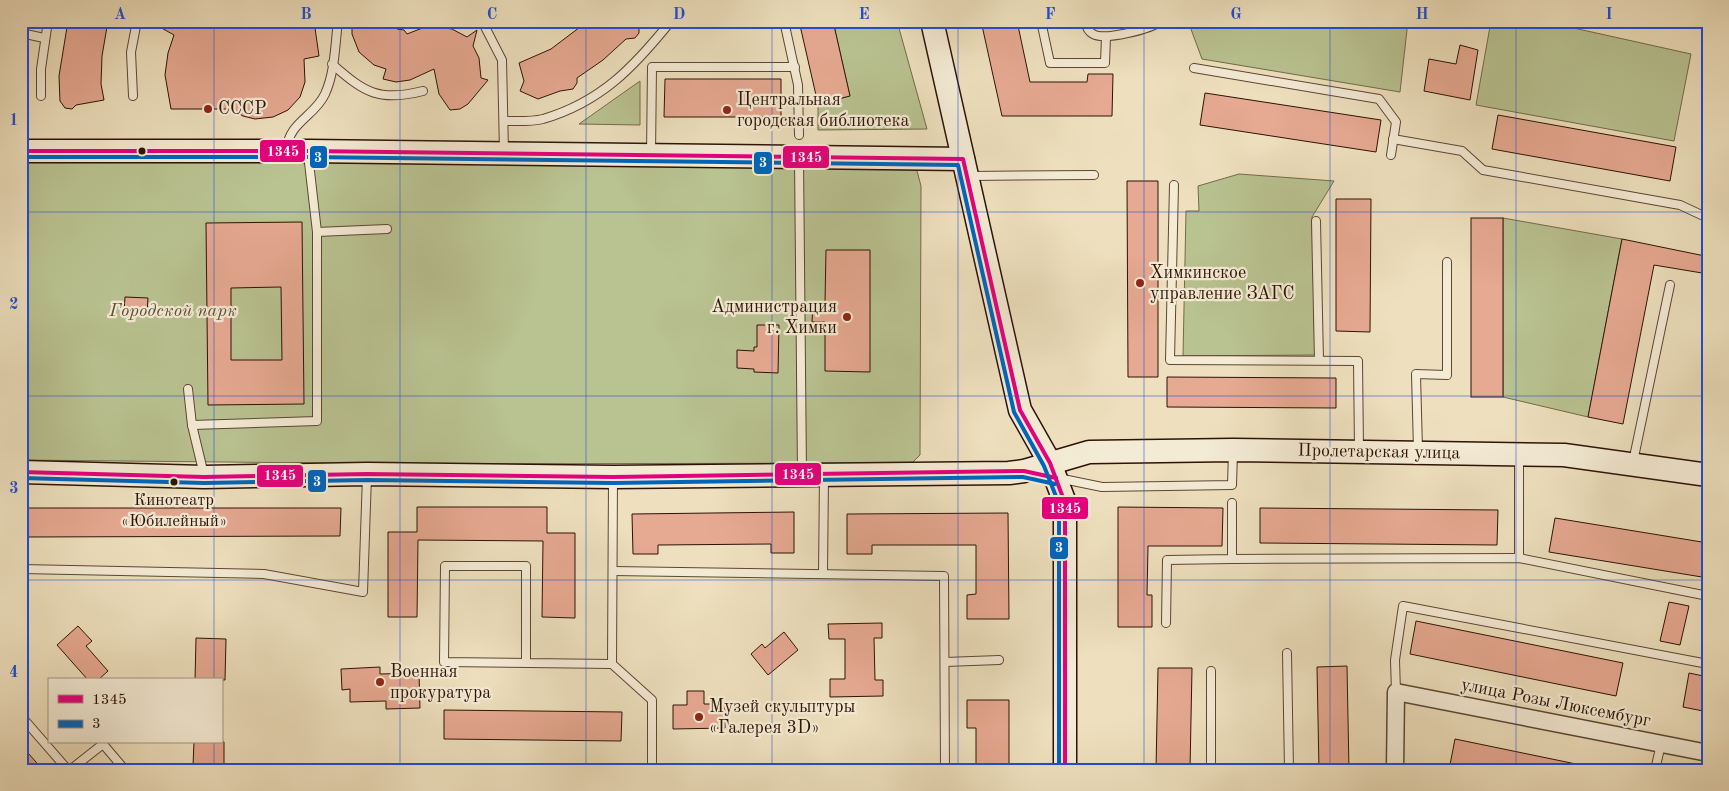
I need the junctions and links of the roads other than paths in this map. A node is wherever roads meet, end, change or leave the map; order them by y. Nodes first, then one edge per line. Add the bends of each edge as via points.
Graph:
1 (48, 21) edge
2 (137, 21) edge
3 (338, 21) edge
4 (482, 21) edge
5 (671, 21) edge
6 (784, 21) edge
7 (932, 21) edge
8 (1041, 21) edge
9 (1085, 21) edge
10 (1161, 21) edge
11 (21, 33) edge
12 (1106, 37) junction
13 (44, 38) junction
14 (332, 64) junction
15 (795, 67) junction
16 (1194, 68) dead end
17 (423, 91) dead end
18 (41, 96) dead end
19 (133, 96) dead end
20 (504, 121) junction
21 (1393, 139) junction
22 (799, 146) junction
23 (21, 151) edge
24 (297, 151) junction
25 (1391, 154) dead end
26 (503, 155) junction
27 (651, 156) junction
28 (965, 167) junction
29 (1094, 175) dead end
30 (1174, 184) dead end
31 (1708, 218) edge
32 (1316, 221) dead end
33 (387, 229) dead end
34 (317, 232) junction
35 (1447, 262) dead end
36 (1670, 285) dead end
37 (1319, 360) junction
38 (188, 389) dead end
39 (192, 424) junction
40 (1233, 450) junction
41 (1358, 452) junction
42 (1418, 452) junction
43 (1519, 454) junction
44 (1633, 464) junction
45 (1053, 471) junction
46 (21, 472) edge
47 (367, 474) junction
48 (813, 475) junction
49 (1708, 475) edge
50 (204, 477) junction
51 (613, 477) junction
52 (1232, 503) dead end
53 (1518, 558) junction
54 (1232, 559) junction
55 (21, 569) edge
56 (613, 571) junction
57 (824, 574) junction
58 (1708, 596) edge
59 (1166, 623) dead end
60 (1287, 653) dead end
61 (999, 660) dead end
62 (945, 662) junction
63 (526, 663) junction
64 (612, 664) junction
65 (1708, 664) edge
66 (1211, 671) dead end
67 (1396, 692) junction
68 (21, 716) edge
69 (103, 744) edge
70 (105, 744) edge
71 (1661, 744) junction
72 (1708, 753) edge
73 (652, 769) edge
74 (69, 770) edge
75 (124, 770) edge
76 (620, 770) edge
77 (946, 770) edge
78 (1064, 770) edge
79 (1211, 770) edge
80 (1289, 770) edge
81 (1395, 770) edge
82 (1656, 770) edge

1 - 13 lane
2 - 19 lane via 131,52
3 - 14 lane
4 - 20 lane via 502,60
5 - 20 lane via 636,64 590,100 541,120
6 - 15 lane
7 - 28 street
8 - 12 lane via 1050,63 1105,63
9 - 12 lane via 1094,35
10 - 12 lane via 1155,26
11 - 13 lane
13 - 18 lane
14 - 17 lane via 355,84 376,94 398,97
14 - 24 lane via 324,96 292,129 287,139
15 - 22 lane
15 - 27 lane via 652,67
16 - 21 lane via 1379,99 1396,122
20 - 26 lane
21 - 25 lane
21 - 31 lane via 1462,151 1483,170 1680,205
22 - 27 street
22 - 28 street
22 - 48 lane
23 - 24 street
24 - 26 street
24 - 34 lane
26 - 27 street
28 - 29 lane
28 - 45 street via 1020,410
30 - 37 lane via 1170,360
32 - 37 lane
33 - 34 lane
34 - 39 lane via 317,421
35 - 42 lane via 1446,375 1416,374
36 - 44 lane
37 - 41 lane via 1358,361
38 - 39 lane
39 - 50 lane
40 - 41 street, Пролетарская улица
40 - 45 street, Пролетарская улица via 1089,452
40 - 45 lane via 1232,486 1102,487
41 - 42 street, Пролетарская улица
42 - 43 street, Пролетарская улица
43 - 44 street, Пролетарская улица via 1564,455
43 - 53 lane
44 - 49 street, Пролетарская улица
45 - 48 street, Пролетарская улица
45 - 78 street via 1065,503
46 - 50 street, Пролетарская улица
47 - 50 street, Пролетарская улица
47 - 51 street, Пролетарская улица
47 - 55 lane via 363,592 264,574
48 - 51 street, Пролетарская улица
48 - 57 lane
51 - 56 lane
52 - 54 lane
53 - 54 lane
53 - 58 lane
54 - 59 lane via 1166,560
56 - 57 lane
56 - 64 lane
57 - 62 lane via 944,576
60 - 80 lane
61 - 62 lane
62 - 77 lane
63 - 63 lane via 444,662 445,566 526,566
63 - 64 lane
64 - 73 lane via 652,700
65 - 67 lane via 1403,606 1395,660
66 - 79 lane
67 - 71 street, улица Розы Люксембург
67 - 81 street
68 - 74 lane
69 - 74 lane
70 - 75 lane
71 - 72 street, улица Розы Люксембург
71 - 82 lane
73 - 76 lane

